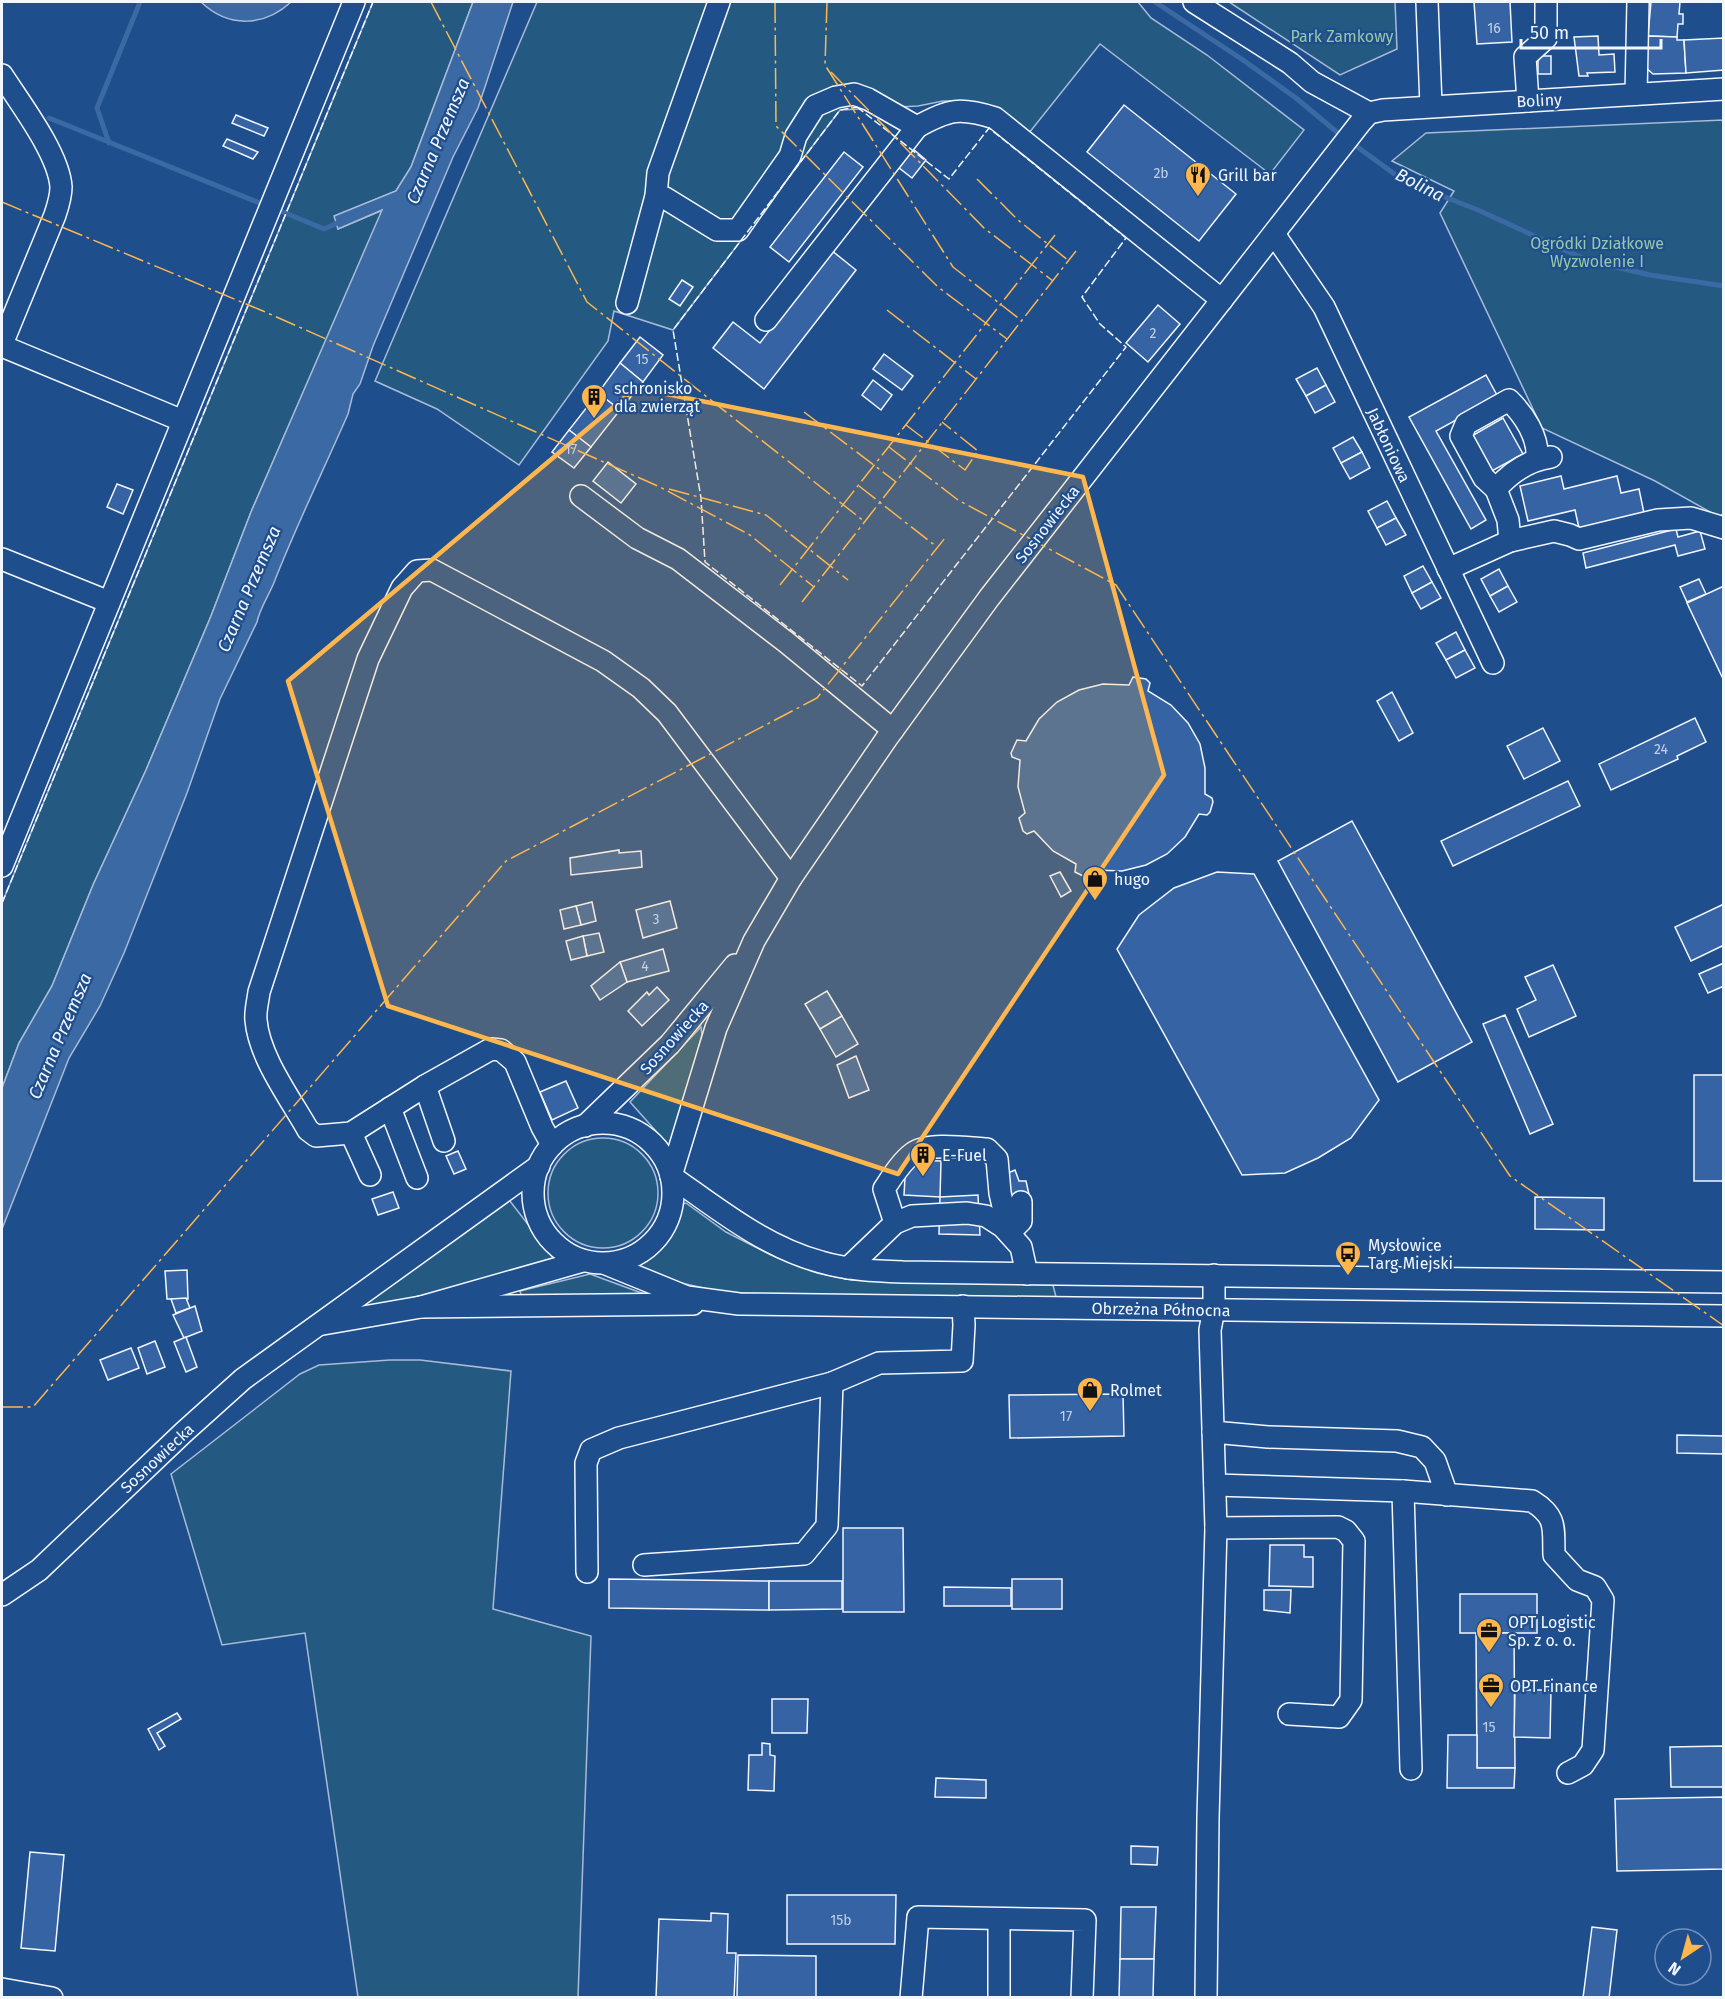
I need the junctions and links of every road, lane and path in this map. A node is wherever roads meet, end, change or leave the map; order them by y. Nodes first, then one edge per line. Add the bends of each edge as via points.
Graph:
1 (354, 2) edge
2 (719, 2) edge
3 (1194, 2) edge
4 (1427, 2) edge
5 (1546, 2) edge
6 (1638, 2) edge
7 (2, 75) edge
8 (1724, 89) edge
9 (1636, 94) junction
10 (1528, 101) junction
11 (1431, 106) junction
12 (1364, 118) junction
13 (917, 127) junction
14 (656, 195) junction
15 (1274, 234) junction
16 (1222, 300) junction
17 (627, 303) dead end
18 (766, 320) dead end
19 (2, 345) edge
20 (183, 420) junction
21 (1496, 489) junction
22 (581, 496) dead end
23 (1724, 528) edge
24 (1510, 541) junction
25 (2, 559) edge
26 (1448, 569) junction
27 (109, 602) junction
28 (1493, 663) dead end
29 (893, 730) junction
30 (2, 866) edge
31 (791, 878) junction
32 (754, 941) junction
33 (425, 1086) junction
34 (390, 1108) junction
35 (585, 1126) junction
36 (351, 1133) junction
37 (444, 1141) dead end
38 (552, 1144) junction
39 (539, 1166) junction
40 (370, 1175) dead end
41 (671, 1176) junction
42 (417, 1178) dead end
43 (1021, 1202) dead end
44 (895, 1223) junction
45 (1008, 1233) junction
46 (583, 1261) junction
47 (606, 1264) junction
48 (848, 1268) junction
49 (1027, 1274) junction
50 (1214, 1275) junction
51 (1724, 1282) edge
52 (739, 1304) junction
53 (963, 1306) junction
54 (421, 1307) junction
55 (1214, 1309) junction
56 (1724, 1316) edge
57 (317, 1325) junction
58 (832, 1383) junction
59 (1214, 1432) junction
60 (1215, 1485) junction
61 (1403, 1491) junction
62 (1447, 1495) junction
63 (1216, 1527) junction
64 (644, 1565) dead end
65 (587, 1572) dead end
66 (2, 1595) edge
67 (1289, 1714) dead end
68 (1411, 1769) dead end
69 (1568, 1773) dead end
70 (999, 1920) junction
71 (2, 1989) edge
72 (52, 1998) edge
73 (911, 1998) edge
74 (999, 1998) edge
75 (1082, 1998) edge
76 (1206, 1998) edge

1 - 20 street
2 - 14 street via 658,173
3 - 12 street via 1290,63
4 - 11 street
5 - 10 street via 1546,38 1525,57
6 - 9 street
7 - 19 street via 45,144 61,186 55,215
8 - 9 street, Boliny
9 - 10 street, Boliny
10 - 11 street, Boliny
11 - 12 street, Boliny via 1383,110
12 - 15 street, Sosnowiecka
13 - 14 street via 854,94 815,106 796,135 790,156 738,230 717,230
13 - 16 street via 952,111 975,111 995,118
13 - 18 street
14 - 17 street
15 - 16 street, Sosnowiecka
15 - 26 street, Jabłoniowa via 1324,308
16 - 29 street, Sosnowiecka via 989,598
19 - 20 street
20 - 27 street
21 - 21 street via 1521,467 1544,458 1520,411 1509,400 1467,424 1461,436 1484,478
21 - 24 street via 1508,520
22 - 29 street via 637,538 678,559
23 - 24 street via 1691,518 1658,520 1579,540 1554,531
24 - 26 street
25 - 27 street
26 - 28 street, Jabłoniowa
27 - 30 street
29 - 31 street, Sosnowiecka
31 - 32 street, Sosnowiecka
31 - 36 street via 667,713 641,688 603,661 432,570 417,571 402,588 368,659 259,992 255,1017 262,1047 308,1130 316,1136
32 - 35 street, Sosnowiecka via 670,1044
32 - 41 street, Sosnowiecka via 716,1028
33 - 34 street
33 - 37 street
33 - 38 street via 490,1049 501,1050 515,1062
34 - 36 street
34 - 42 street
35 - 38 street, Sosnowiecka
35 - 41 street, Sosnowiecka via 603,1123 639,1133 653,1144
36 - 40 street
38 - 39 street, Sosnowiecka
39 - 46 street, Sosnowiecka via 533,1185 539,1223 550,1240
39 - 57 street, Sosnowiecka
41 - 47 street, Sosnowiecka via 673,1199 668,1222 655,1241 636,1255
41 - 48 street, Obrzeżna Północna via 770,1242 820,1262
43 - 45 street via 1021,1221
44 - 45 street via 912,1216 967,1213 986,1216
44 - 45 street via 884,1189 914,1151 934,1147 987,1149 1002,1166 1000,1192
44 - 48 street
45 - 49 street via 1022,1247
46 - 47 street, Sosnowiecka
46 - 54 street, Sosnowiecka
47 - 52 street, Obrzeżna Północna via 687,1297
48 - 49 street, Obrzeżna Północna
49 - 50 street, Obrzeżna Północna
50 - 51 street, Obrzeżna Północna
50 - 55 street
52 - 53 street, Obrzeżna Północna
52 - 54 street
53 - 55 street, Obrzeżna Północna
53 - 58 street via 962,1361 879,1363
54 - 57 street, Sosnowiecka
55 - 56 street, Obrzeżna Północna
55 - 59 street via 1210,1330
57 - 66 street, Sosnowiecka via 243,1379 39,1570
58 - 64 street via 827,1526 804,1554
58 - 65 street via 619,1438 591,1450 586,1463
59 - 60 street
59 - 62 street via 1397,1440 1422,1447 1435,1461
60 - 61 street
60 - 63 street
61 - 62 street
61 - 68 street
62 - 69 street via 1532,1501 1543,1508 1553,1522 1554,1556 1577,1580 1595,1587 1603,1600 1593,1750 1583,1765
63 - 67 street via 1338,1527 1353,1541 1351,1700 1339,1717
63 - 76 street
70 - 73 street via 918,1917
70 - 74 street
70 - 75 street via 1085,1920
71 - 72 street

